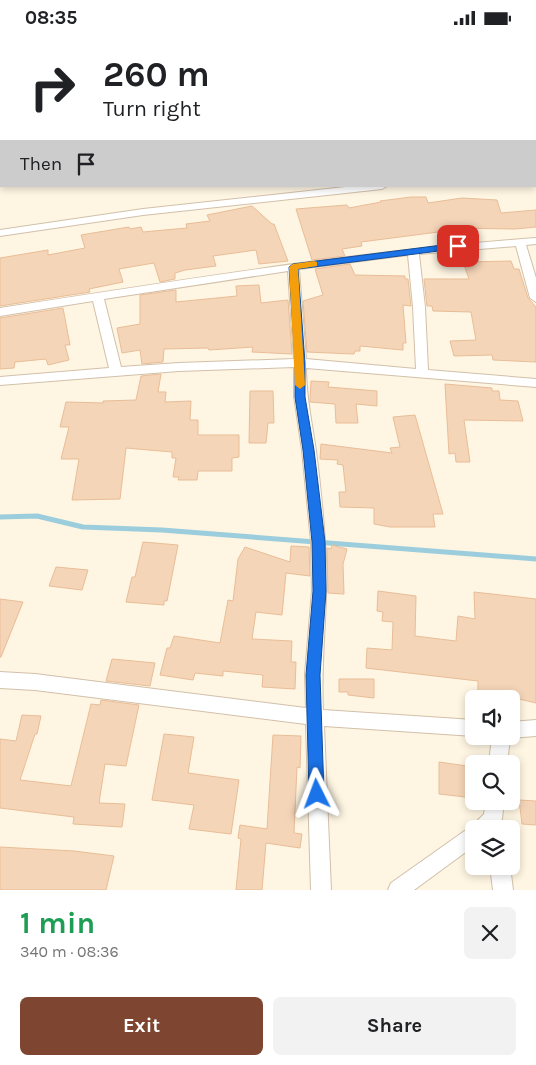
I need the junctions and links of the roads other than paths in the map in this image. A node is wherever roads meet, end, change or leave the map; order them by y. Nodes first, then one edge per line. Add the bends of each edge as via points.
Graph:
1 (374, 187) edge
2 (0, 233) edge
3 (536, 241) edge
4 (520, 242) junction
5 (413, 252) junction
6 (293, 267) junction
7 (98, 297) junction
8 (536, 298) edge
9 (0, 312) edge
10 (300, 363) junction
11 (116, 371) junction
12 (422, 373) junction
13 (0, 381) edge
14 (536, 383) edge
15 (0, 680) edge
16 (313, 717) junction
17 (465, 727) edge
18 (536, 728) edge
19 (520, 729) edge
20 (465, 841) edge
21 (501, 875) edge
22 (321, 890) edge
23 (398, 890) edge
24 (503, 890) edge

1 - 2 street via 134,213
3 - 4 street
4 - 5 street
4 - 8 street
5 - 6 street
5 - 12 street
6 - 7 street
6 - 10 street
7 - 9 street
7 - 11 street
10 - 11 street
10 - 12 street
10 - 16 street via 300,397 309,450 320,591
11 - 13 street
12 - 14 street
15 - 16 street
16 - 17 street
16 - 22 street
18 - 19 street
20 - 23 street
21 - 24 street

